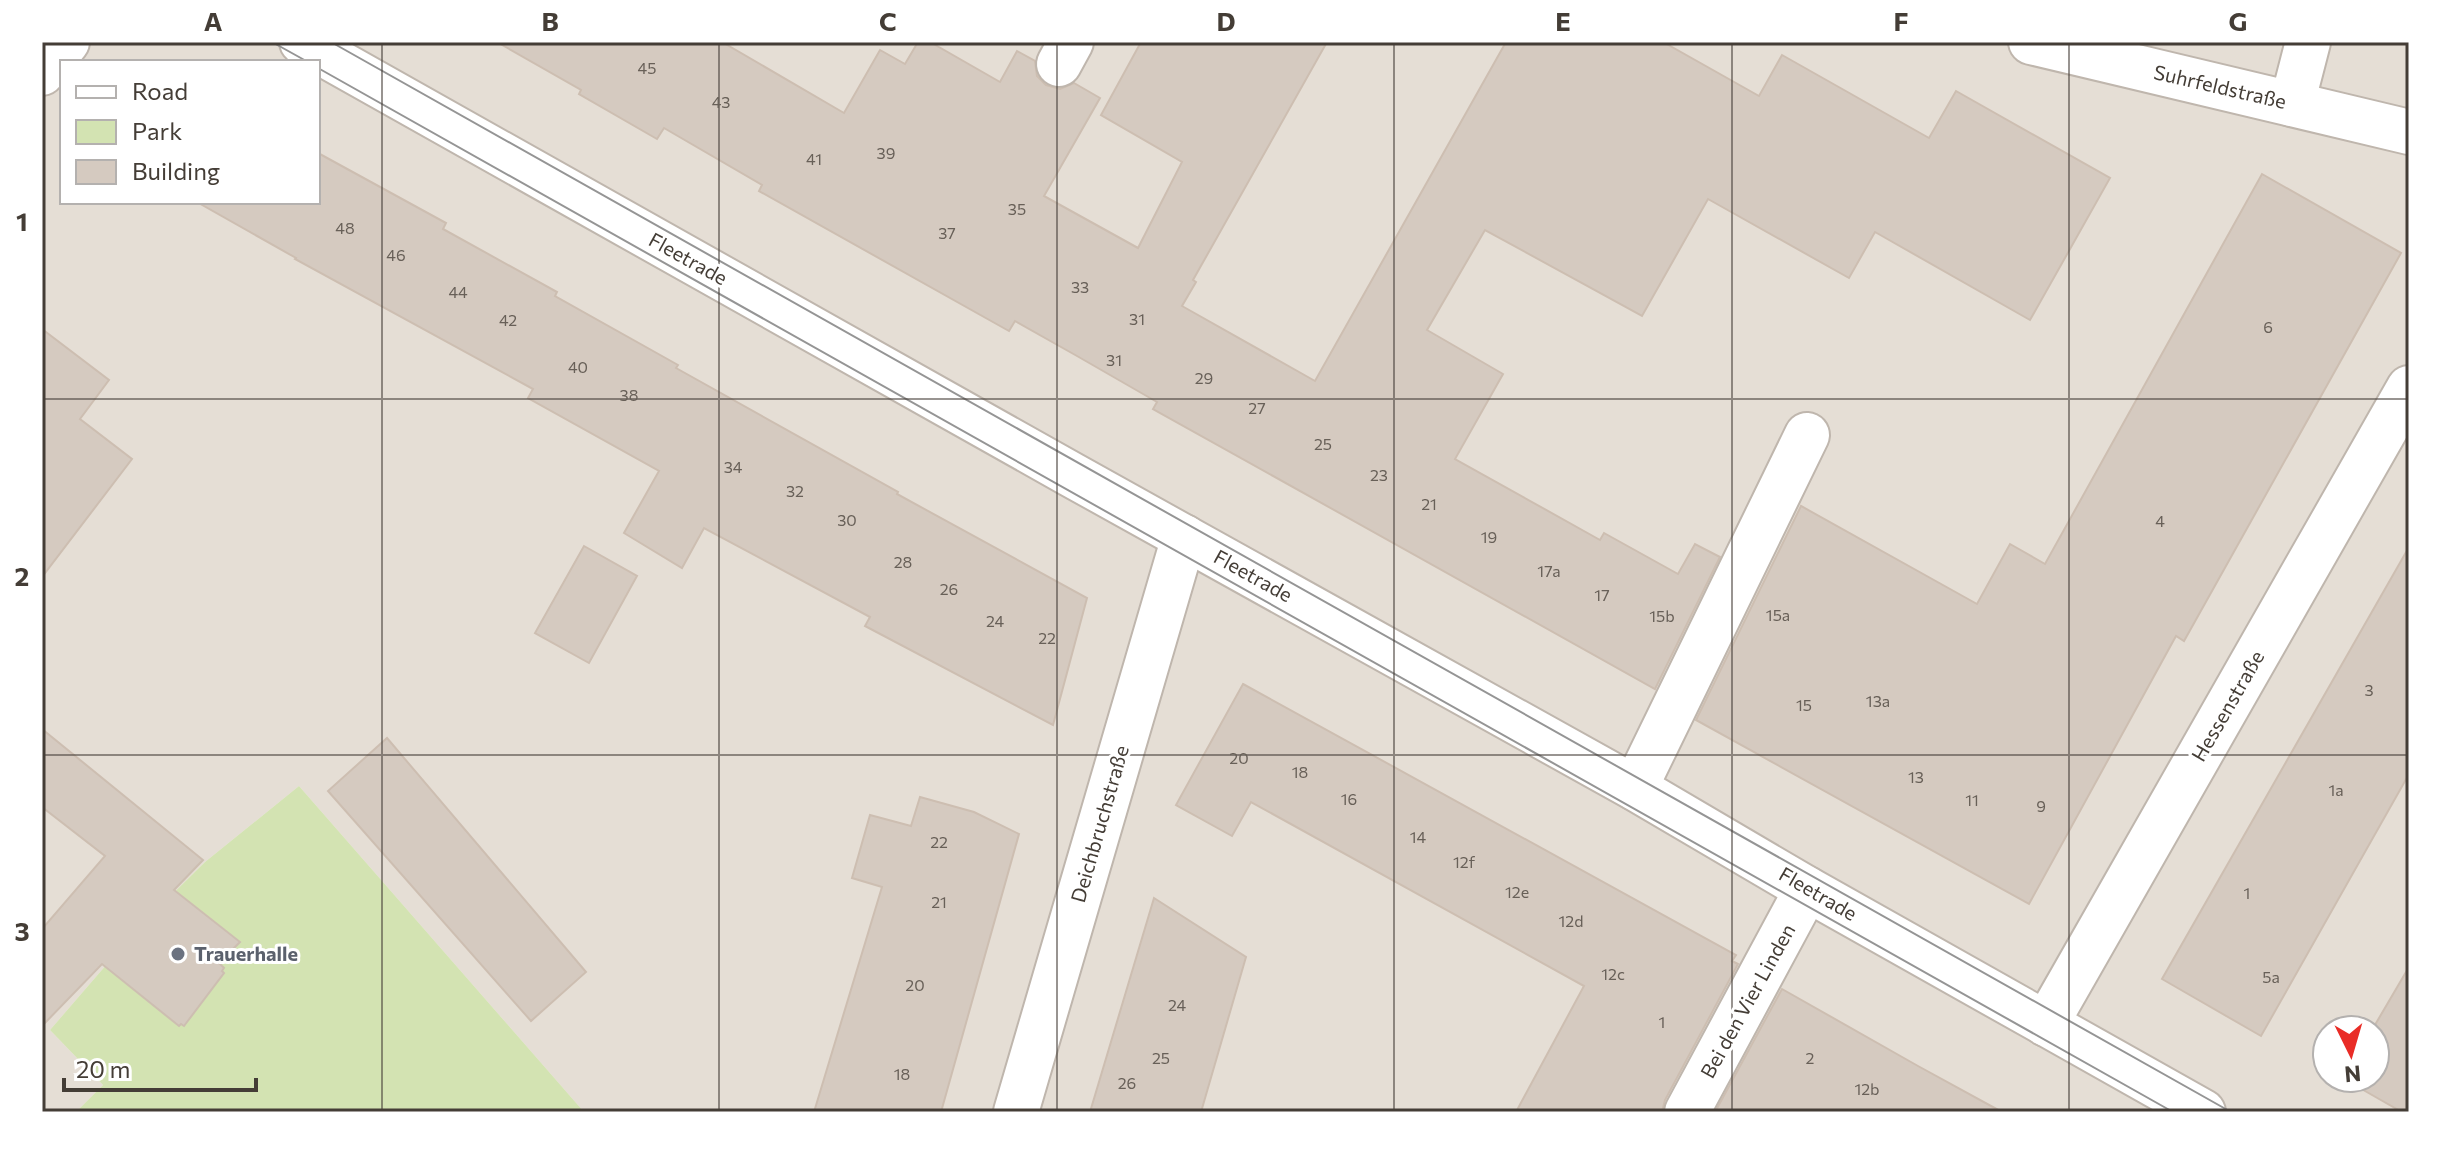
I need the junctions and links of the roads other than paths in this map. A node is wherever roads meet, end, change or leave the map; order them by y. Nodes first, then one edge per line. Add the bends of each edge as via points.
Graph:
1 (67, 42) edge
2 (302, 42) edge
3 (2031, 42) edge
4 (2308, 42) edge
5 (42, 73) edge
6 (2292, 104) junction
7 (2409, 132) edge
8 (2409, 388) edge
9 (1807, 435) dead end
10 (1184, 537) junction
11 (1635, 788) junction
12 (1807, 889) junction
13 (2046, 1024) junction
14 (1016, 1112) edge
15 (1687, 1112) edge
16 (2203, 1112) edge

1 - 5 street
2 - 10 street, Fleetrade
3 - 6 street, Suhrfeldstraße
4 - 6 street
6 - 7 street, Suhrfeldstraße
8 - 13 street, Hessenstraße
9 - 11 street
10 - 11 street, Fleetrade
10 - 14 street, Deichbruchstraße
11 - 12 street, Fleetrade
12 - 13 street, Fleetrade
12 - 15 street, Bei den Vier Linden
13 - 16 street, Fleetrade

